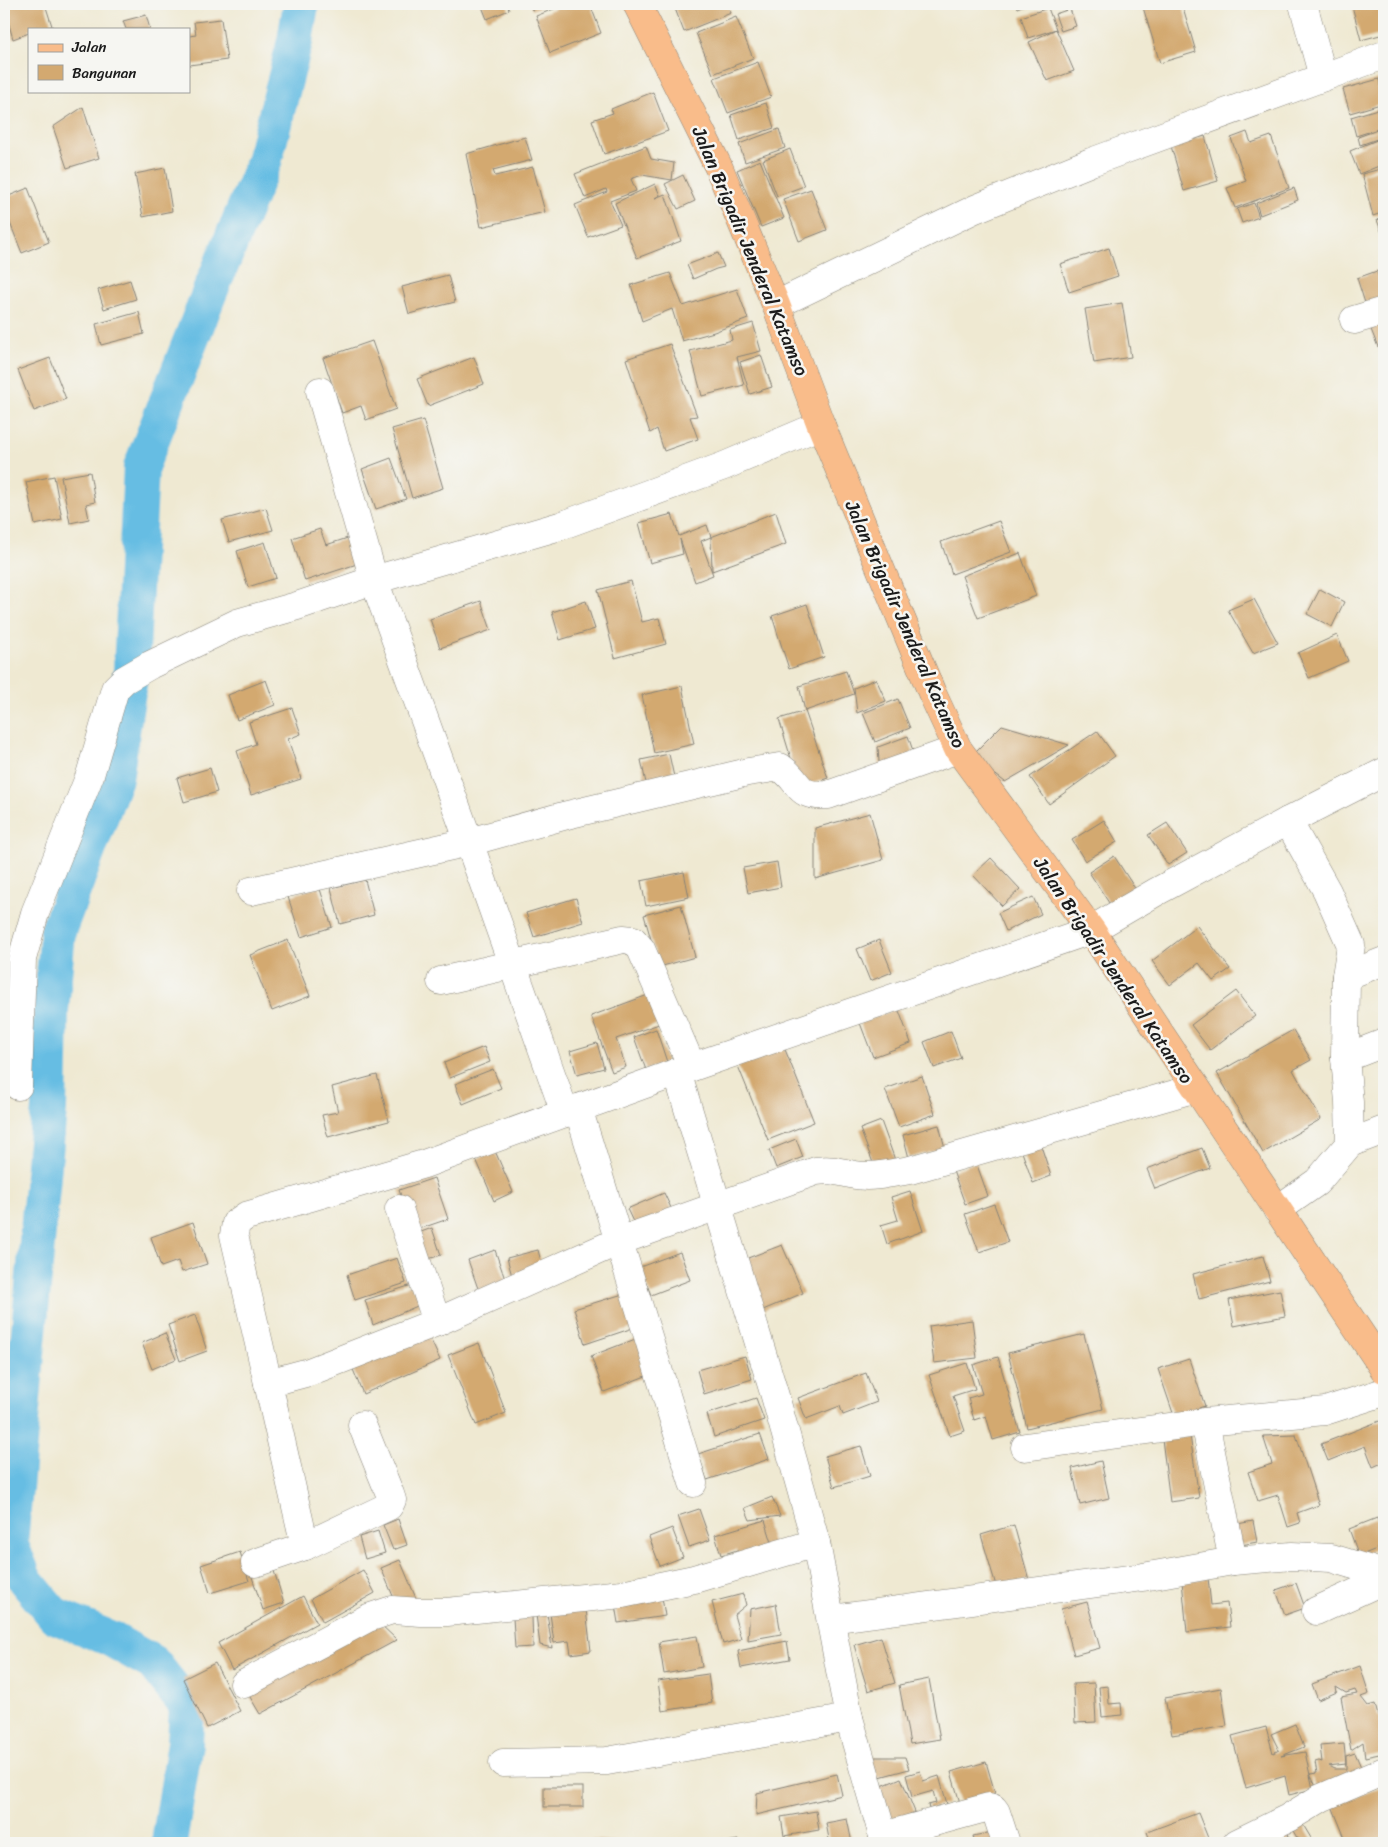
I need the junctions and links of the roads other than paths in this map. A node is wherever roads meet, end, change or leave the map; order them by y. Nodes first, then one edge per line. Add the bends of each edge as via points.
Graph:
1 (637, 4) edge
2 (1303, 4) edge
3 (1384, 55) edge
4 (1323, 77) junction
5 (776, 305) junction
6 (1384, 311) edge
7 (1354, 320) dead end
8 (320, 391) dead end
9 (821, 425) junction
10 (374, 580) junction
11 (958, 749) junction
12 (1384, 772) edge
13 (1288, 820) junction
14 (469, 842) junction
15 (251, 891) dead end
16 (1091, 930) junction
17 (14, 952) edge
18 (1384, 961) edge
19 (512, 966) junction
20 (1346, 976) junction
21 (441, 981) dead end
22 (1384, 1043) edge
23 (1345, 1058) junction
24 (685, 1070) junction
25 (18, 1086) dead end
26 (1196, 1088) junction
27 (571, 1111) junction
28 (1384, 1130) edge
29 (1350, 1143) junction
30 (718, 1206) junction
31 (399, 1209) dead end
32 (1277, 1210) junction
33 (619, 1241) junction
34 (437, 1322) junction
35 (1384, 1369) edge
36 (268, 1384) junction
37 (1384, 1392) edge
38 (1206, 1422) junction
39 (362, 1426) dead end
40 (1025, 1447) dead end
41 (694, 1483) dead end
42 (816, 1542) junction
43 (305, 1546) junction
44 (1233, 1561) junction
45 (255, 1563) dead end
46 (1384, 1574) edge
47 (1384, 1580) edge
48 (1316, 1610) dead end
49 (831, 1619) junction
50 (244, 1684) dead end
51 (849, 1718) junction
52 (503, 1763) dead end
53 (1384, 1771) edge
54 (884, 1840) edge
55 (1006, 1843) edge
56 (1237, 1843) edge

1 - 5 main road, Jalan Brigadir Jenderal Katamso via 720,168
2 - 4 street
3 - 4 street
4 - 5 street via 1091,162 975,209
5 - 9 main road, Jalan Brigadir Jenderal Katamso
6 - 7 street
8 - 10 street
9 - 10 street via 724,466 560,526
9 - 11 main road, Jalan Brigadir Jenderal Katamso
10 - 14 street
10 - 17 street via 237,623 150,665 115,689 90,775 35,913
11 - 14 street via 828,795 815,796 800,790 790,774 780,767 662,792
11 - 16 main road, Jalan Brigadir Jenderal Katamso
12 - 13 street
13 - 16 street
13 - 20 street via 1327,891 1351,945
14 - 15 street
14 - 19 street
16 - 24 street
16 - 26 main road, Jalan Brigadir Jenderal Katamso
17 - 25 street via 22,959
18 - 20 street
19 - 21 street
19 - 24 street via 622,939 634,940 641,949
19 - 27 street
20 - 23 street
22 - 23 street
23 - 29 street
24 - 27 street
24 - 30 street
26 - 30 street via 910,1170 879,1176 833,1169 816,1171
26 - 32 main road, Jalan Brigadir Jenderal Katamso
27 - 33 street
27 - 36 street via 424,1164 246,1216 236,1223 234,1235
28 - 29 street
29 - 32 street via 1317,1182
30 - 33 street
30 - 42 street
31 - 34 street
32 - 35 main road, Jalan Brigadir Jenderal Katamso
33 - 34 street
33 - 41 street
34 - 36 street via 309,1372
36 - 43 street
37 - 38 street via 1325,1411
38 - 40 street
38 - 44 street
39 - 43 street via 392,1500 389,1506
42 - 49 street
42 - 50 street via 694,1579 622,1594 447,1612 392,1610 368,1618
43 - 45 street
44 - 46 street via 1292,1556 1331,1558
44 - 49 street via 1143,1577
47 - 48 street
49 - 51 street
51 - 52 street via 607,1761
51 - 54 street
53 - 56 street via 1321,1798
54 - 55 street via 989,1807 996,1812

